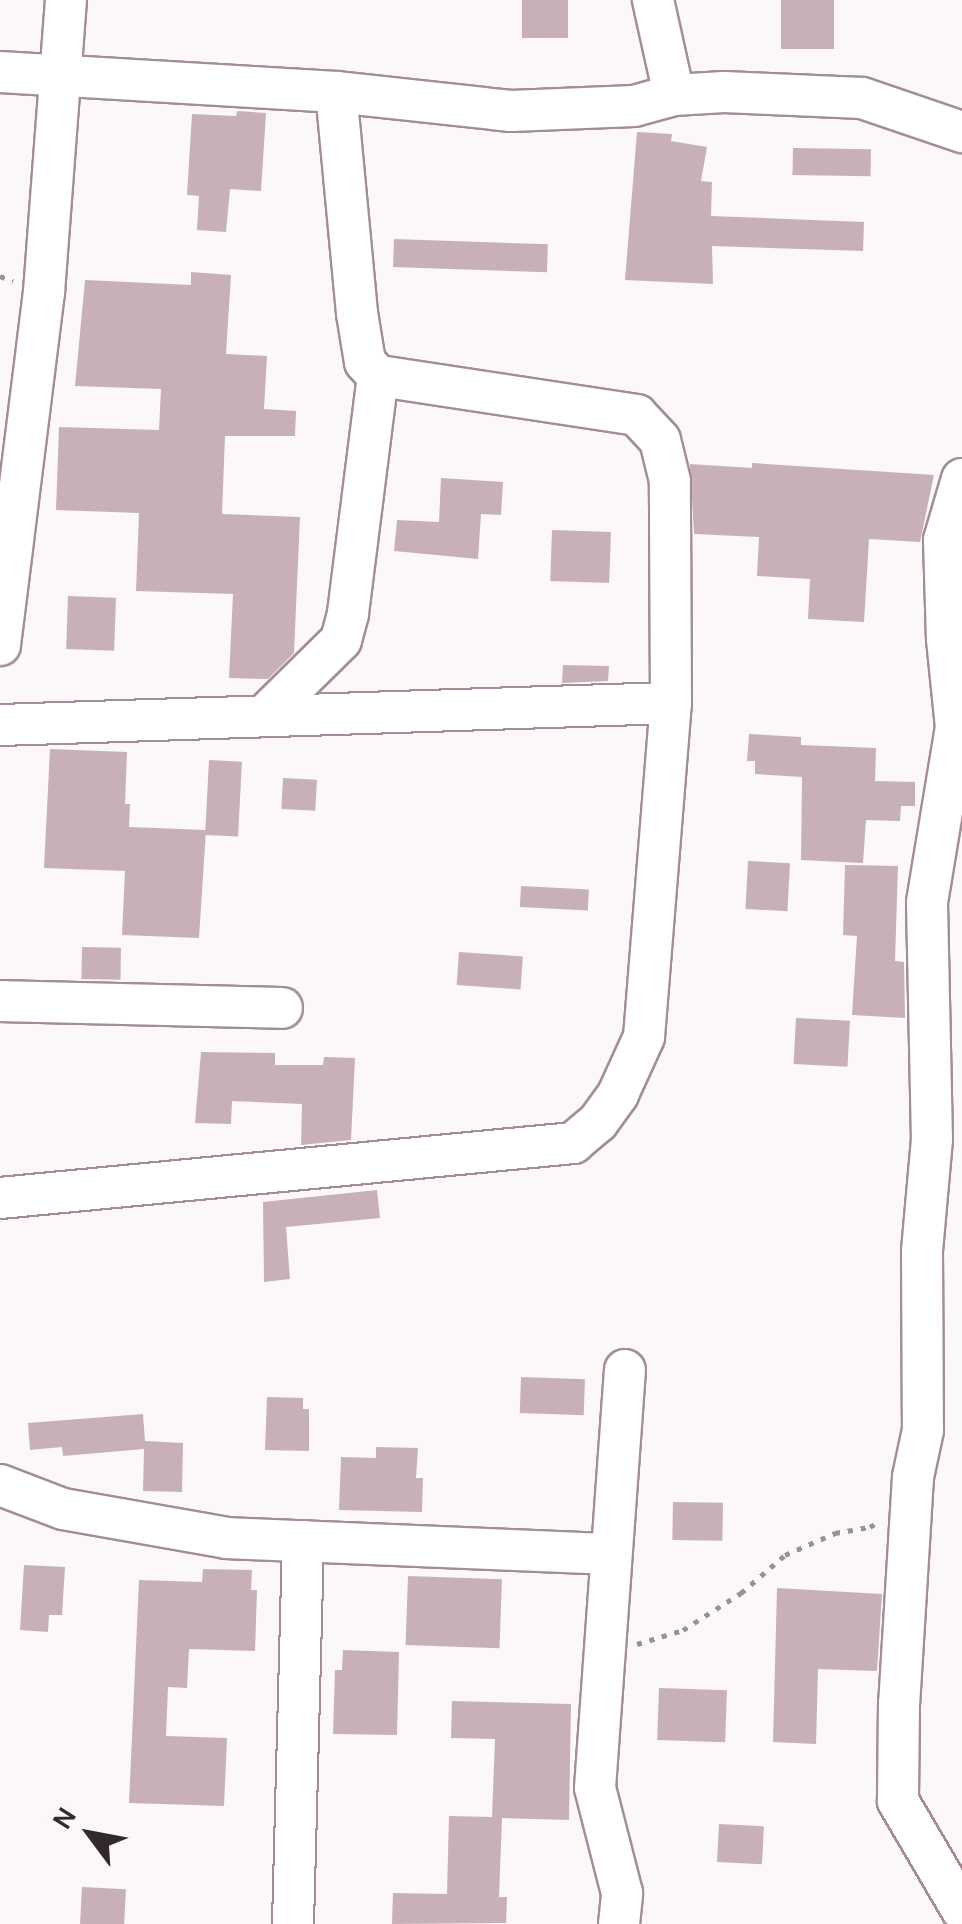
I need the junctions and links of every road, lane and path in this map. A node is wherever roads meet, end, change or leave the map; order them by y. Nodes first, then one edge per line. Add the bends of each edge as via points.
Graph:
1 (66, 0) edge
2 (654, 0) edge
3 (0, 72) edge
4 (61, 78) junction
5 (336, 92) junction
6 (674, 95) junction
7 (960, 129) edge
8 (378, 376) junction
9 (962, 479) edge
10 (0, 646) edge
11 (671, 703) junction
12 (264, 716) junction
13 (0, 725) edge
14 (0, 1001) edge
15 (282, 1008) dead end
16 (0, 1198) edge
17 (625, 1370) dead end
18 (0, 1485) edge
19 (883, 1517) dead end
20 (303, 1541) junction
21 (610, 1554) junction
22 (606, 1653) junction
23 (962, 1910) edge
24 (293, 1924) edge
25 (619, 1924) edge

1 - 4 street
2 - 6 street
3 - 4 street
4 - 5 street
4 - 10 street via 44,292
5 - 6 street via 511,111 634,106
5 - 8 street via 356,313 365,362
6 - 7 street via 862,98
8 - 11 street via 637,415 660,440 670,481
8 - 12 street via 341,640
9 - 23 street via 944,540 956,727 927,902 932,1138 922,1251 923,1430 913,1478 898,1801
11 - 12 street
11 - 16 street via 644,1037 618,1094 573,1143
12 - 13 street
14 - 15 street
17 - 21 street
18 - 20 street via 64,1508 173,1531
19 - 22 path via 785,1555 683,1630
20 - 21 street
20 - 24 street
21 - 22 street
22 - 25 street via 595,1788 622,1893

